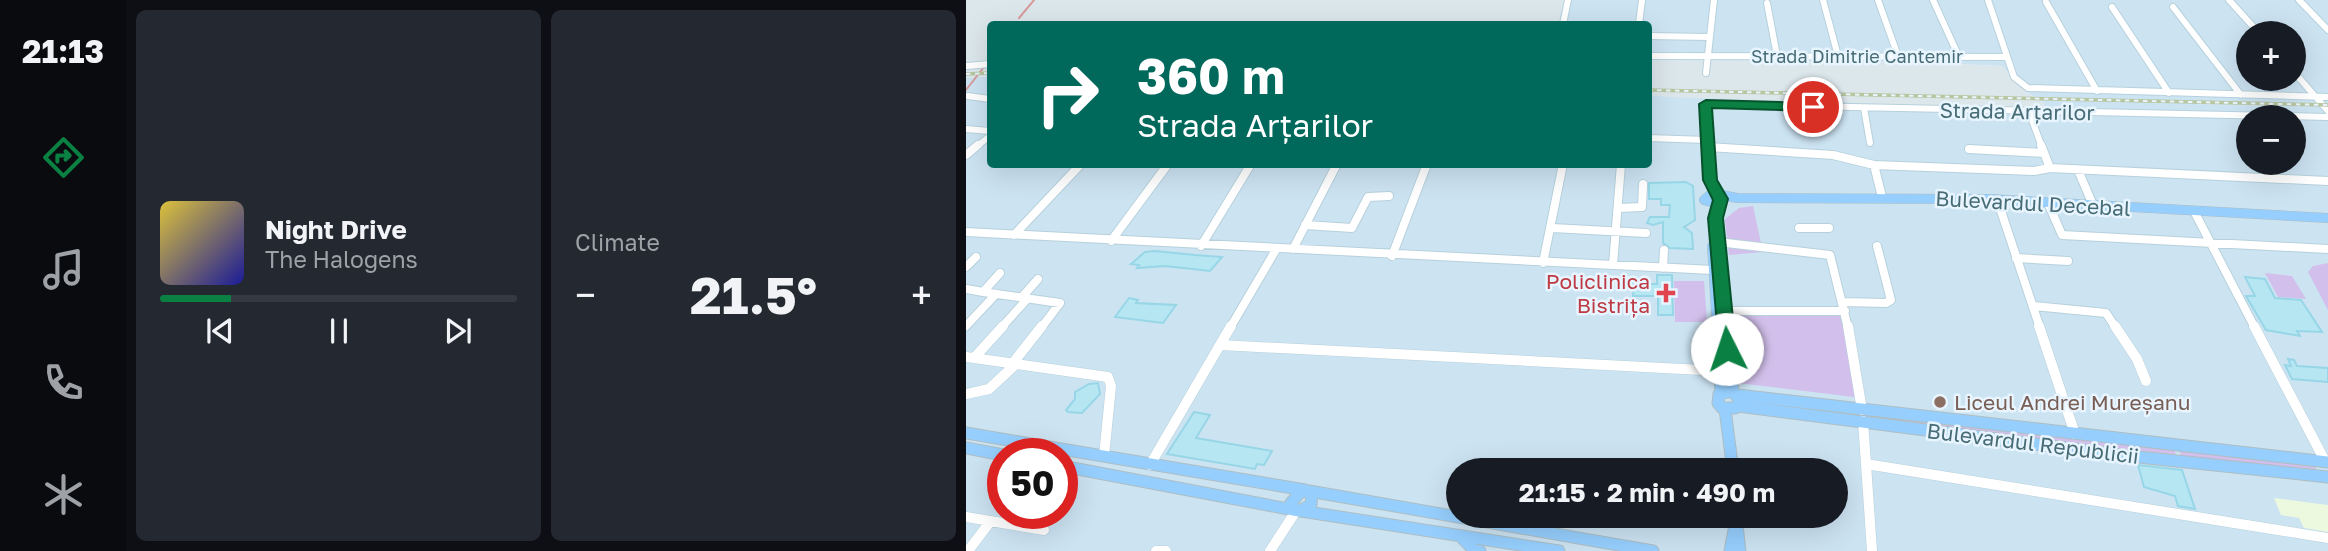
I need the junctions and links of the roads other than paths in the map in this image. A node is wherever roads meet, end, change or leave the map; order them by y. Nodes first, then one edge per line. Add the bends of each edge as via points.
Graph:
1 (1568, 0) edge
2 (1642, 0) edge
3 (1714, 0) edge
4 (1823, 0) edge
5 (1878, 0) edge
6 (1933, 0) edge
7 (1988, 0) edge
8 (2229, 0) edge
9 (2299, 0) edge
10 (2046, 2) dead end
11 (1767, 3) dead end
12 (2112, 7) dead end
13 (2173, 7) dead end
14 (1564, 21) edge
15 (1639, 21) edge
16 (2248, 21) edge
17 (2328, 30) edge
18 (1652, 36) edge
19 (1710, 37) junction
20 (1707, 55) junction
21 (1652, 56) edge
22 (1776, 56) junction
23 (1838, 56) junction
24 (1898, 57) junction
25 (1959, 57) junction
26 (2007, 57) junction
27 (987, 64) edge
28 (966, 66) edge
29 (1706, 72) dead end
30 (2306, 86) edge
31 (2097, 91) junction
32 (2169, 93) junction
33 (2241, 95) junction
34 (968, 96) dead end
35 (2316, 97) junction
36 (2328, 97) edge
37 (987, 99) edge
38 (1864, 108) junction
39 (2328, 111) edge
40 (2029, 112) junction
41 (2328, 117) edge
42 (966, 129) edge
43 (987, 132) edge
44 (987, 136) edge
45 (1652, 138) edge
46 (1707, 143) junction
47 (1870, 143) dead end
48 (979, 144) junction
49 (987, 145) edge
50 (1969, 149) dead end
51 (2044, 153) junction
52 (966, 155) edge
53 (1874, 165) junction
54 (1076, 168) edge
55 (1165, 168) edge
56 (1249, 168) edge
57 (1335, 168) edge
58 (1425, 168) edge
59 (1562, 168) edge
60 (1621, 168) edge
61 (2050, 169) junction
62 (2078, 170) junction
63 (2328, 181) edge
64 (1643, 184) dead end
65 (1389, 196) dead end
66 (1882, 197) junction
67 (1714, 199) junction
68 (1997, 200) junction
69 (2048, 203) junction
70 (2093, 205) junction
71 (1619, 208) junction
72 (2194, 211) junction
73 (2328, 218) edge
74 (1305, 225) junction
75 (1552, 228) junction
76 (1799, 228) dead end
77 (1829, 228) dead end
78 (1617, 232) junction
79 (968, 233) edge
80 (1646, 233) dead end
81 (1014, 236) junction
82 (1111, 241) junction
83 (1718, 242) junction
84 (2210, 242) junction
85 (1201, 246) junction
86 (1877, 246) dead end
87 (1277, 248) junction
88 (1293, 248) junction
89 (2328, 249) edge
90 (1664, 250) dead end
91 (1392, 256) junction
92 (976, 257) dead end
93 (2016, 258) junction
94 (2068, 261) dead end
95 (1543, 263) junction
96 (1613, 265) junction
97 (966, 267) edge
98 (1663, 268) junction
99 (1713, 270) junction
100 (1000, 273) dead end
101 (1038, 279) dead end
102 (966, 289) edge
103 (983, 292) junction
104 (996, 294) junction
105 (1025, 297) junction
106 (2034, 306) junction
107 (1844, 307) junction
108 (1724, 311) junction
109 (966, 326) edge
110 (1221, 345) junction
111 (970, 358) edge
112 (1014, 363) junction
113 (1721, 371) junction
114 (2146, 381) dead end
115 (966, 394) edge
116 (1731, 398) junction
117 (1862, 415) junction
118 (966, 433) edge
119 (2076, 434) junction
120 (966, 448) edge
121 (987, 452) edge
122 (1104, 456) junction
123 (1732, 458) edge
124 (2325, 462) edge
125 (1867, 464) junction
126 (1150, 465) junction
127 (1078, 469) edge
128 (2328, 477) edge
129 (1307, 490) junction
130 (1297, 510) junction
131 (966, 517) edge
132 (987, 521) edge
133 (987, 526) edge
134 (1734, 528) edge
135 (1737, 528) edge
136 (1037, 529) edge
137 (1044, 530) dead end
138 (1459, 536) junction
139 (2328, 538) edge
140 (1729, 547) edge
141 (968, 551) edge
142 (1156, 551) edge
143 (1166, 551) edge
144 (1270, 551) edge
145 (1480, 551) edge
146 (1559, 551) edge
147 (1653, 551) edge
148 (1740, 551) edge
149 (1872, 551) edge

1 - 14 street
2 - 15 street
3 - 19 street
4 - 23 street
5 - 24 street
6 - 25 street
7 - 26 street
8 - 16 street
9 - 17 street
10 - 31 street
11 - 22 street
12 - 32 street
13 - 33 street
18 - 19 street
19 - 20 street
20 - 21 street, Strada Dimitrie Cantemir
20 - 22 street, Strada Dimitrie Cantemir
20 - 29 street
22 - 23 street, Strada Dimitrie Cantemir
23 - 24 street, Strada Dimitrie Cantemir
24 - 25 street, Strada Dimitrie Cantemir
25 - 26 street, Strada Dimitrie Cantemir
26 - 31 street via 2021,86
27 - 28 street
30 - 35 street
31 - 32 street
32 - 33 street
33 - 35 street
34 - 37 street
35 - 36 street
35 - 39 street
38 - 40 street, Strada Arțarilor
38 - 46 street, Strada Arțarilor via 1706,104
38 - 47 street
40 - 41 street, Strada Arțarilor
40 - 51 street
42 - 43 street
44 - 48 street
45 - 46 street
46 - 53 street via 1833,155
46 - 67 street
48 - 49 street
48 - 52 street
50 - 51 street
51 - 61 street
53 - 61 street
53 - 66 street
54 - 81 street
55 - 82 street
56 - 85 street
57 - 74 street
58 - 91 street
59 - 75 street
60 - 71 street
61 - 62 street
62 - 63 street
62 - 70 street
64 - 71 street via 1642,207
65 - 74 street via 1368,197 1352,228
66 - 67 main road, Bulevardul Decebal
66 - 68 main road, Bulevardul Decebal
67 - 83 main road
67 - 99 main road
68 - 69 main road, Bulevardul Decebal
68 - 93 street
69 - 70 main road, Bulevardul Decebal
69 - 84 street via 2062,235
70 - 72 main road, Bulevardul Decebal
71 - 78 street
72 - 73 main road, Bulevardul Decebal
72 - 84 street
74 - 88 street
75 - 78 street
75 - 95 street
76 - 77 street
78 - 80 street
78 - 96 street
79 - 81 street
81 - 82 street
82 - 85 street
83 - 107 street via 1828,254
83 - 108 main road
84 - 89 street
84 - 124 street
85 - 87 street
86 - 107 street via 1891,300
87 - 88 street
87 - 110 street
88 - 91 street
90 - 98 street
91 - 95 street
92 - 97 street
93 - 94 street
93 - 106 street
95 - 96 street
96 - 98 street
98 - 99 street
99 - 113 main road
100 - 103 street
101 - 105 street
102 - 103 street
103 - 104 street
104 - 105 street
104 - 109 street
105 - 111 street
105 - 112 street via 1060,304
106 - 114 street via 2106,313
106 - 119 street
107 - 108 street
107 - 117 street
108 - 116 main road
110 - 113 street
110 - 126 street
111 - 112 street
112 - 115 street via 1003,380 986,392
112 - 122 street via 1108,377
113 - 116 main road
116 - 117 main road, Bulevardul Republicii
116 - 123 main road
117 - 119 main road, Bulevardul Republicii
117 - 125 street
117 - 128 main road, Bulevardul Republicii via 2170,461
118 - 122 main road
119 - 124 main road, Bulevardul Republicii
120 - 121 main road
122 - 126 main road
124 - 128 main road via 2319,468
125 - 139 street
125 - 149 street
126 - 129 main road
127 - 130 main road
129 - 130 main road via 1292,499
129 - 147 main road
130 - 138 main road
130 - 144 street
131 - 132 street
133 - 141 street
134 - 140 main road
135 - 148 main road
136 - 137 street
138 - 145 main road
138 - 146 main road
142 - 143 street

